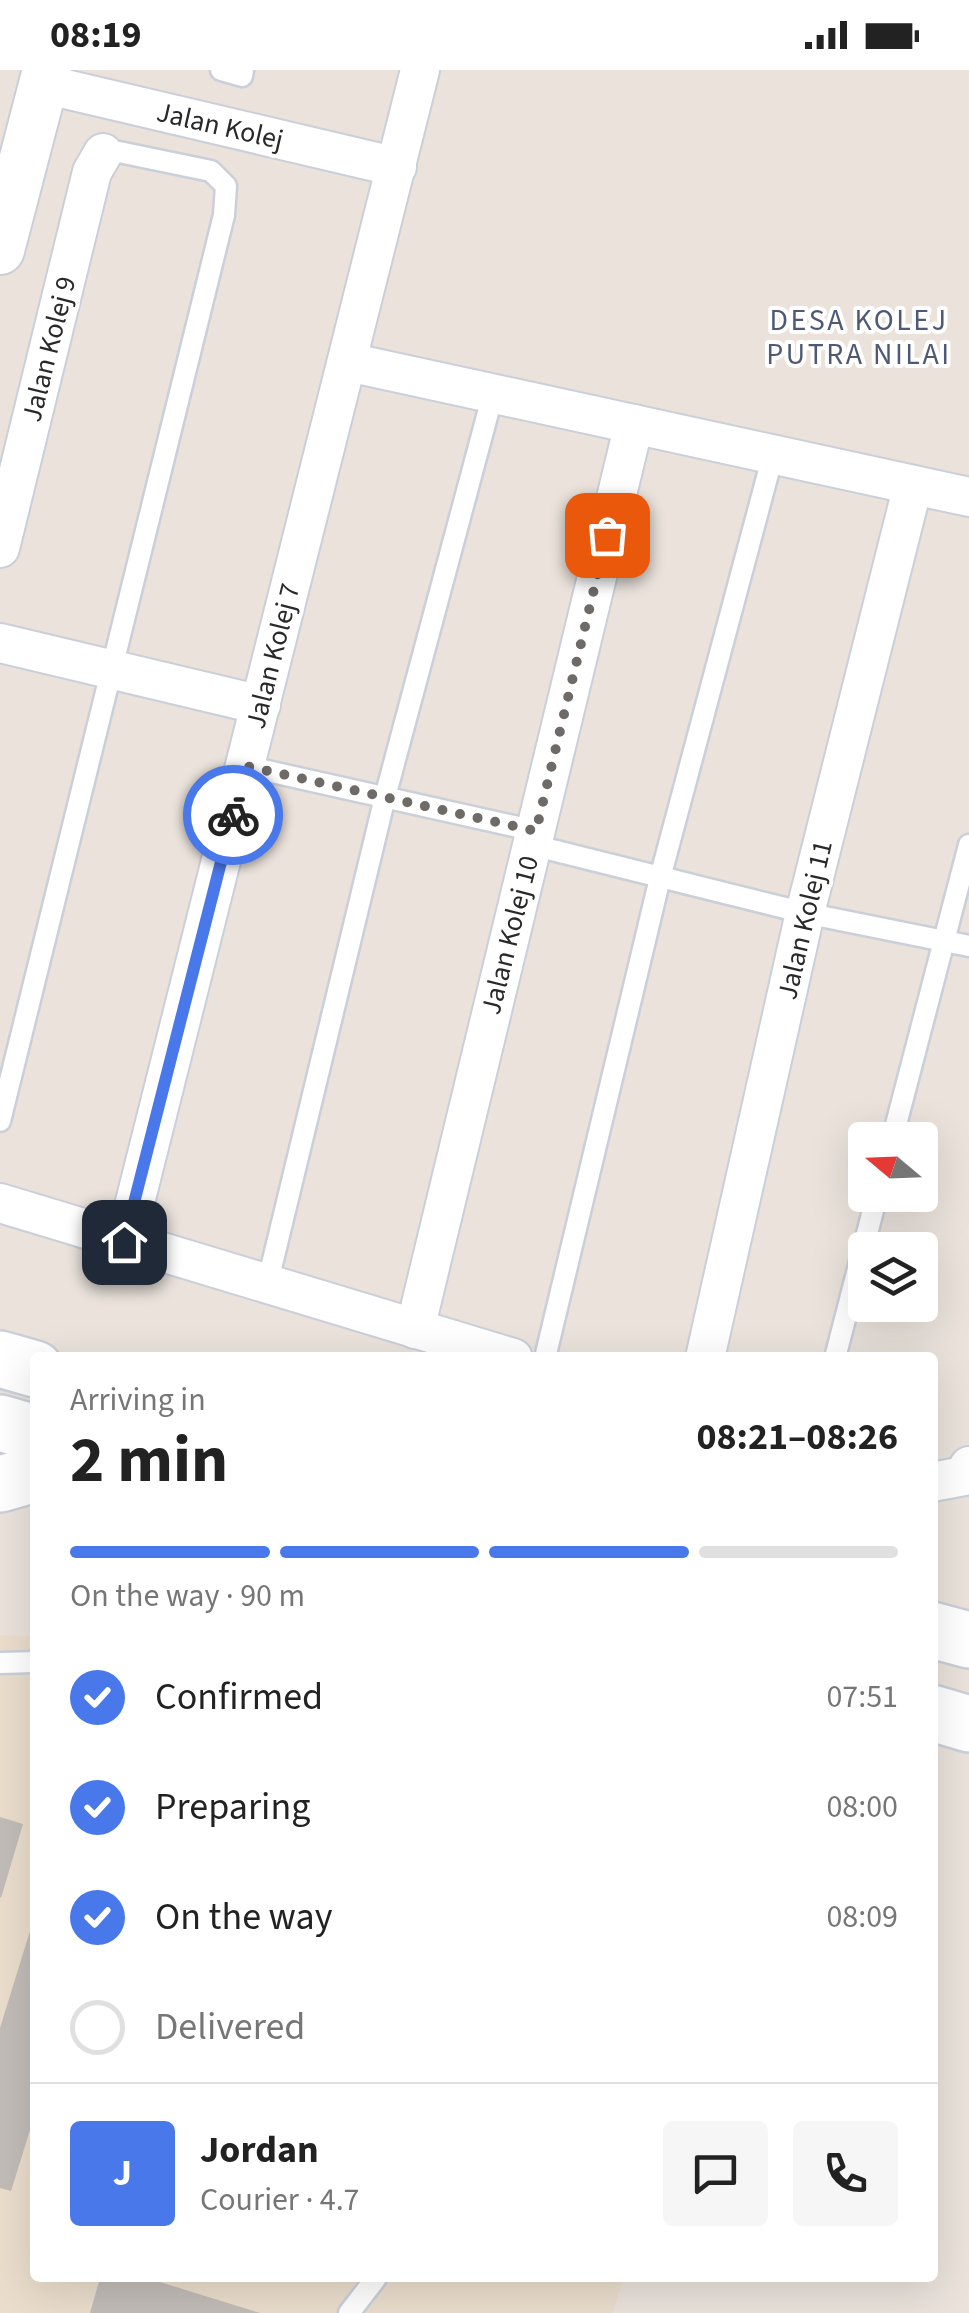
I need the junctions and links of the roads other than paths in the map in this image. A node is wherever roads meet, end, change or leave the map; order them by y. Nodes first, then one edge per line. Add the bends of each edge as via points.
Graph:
1 (221, 70) edge
2 (244, 70) edge
3 (420, 70) edge
4 (46, 77) edge
5 (102, 153) joint
6 (397, 167) junction
7 (0, 250) edge
8 (348, 362) junction
9 (492, 394) junction
10 (634, 424) junction
11 (773, 454) junction
12 (913, 485) junction
13 (969, 498) edge
14 (0, 548) edge
15 (0, 644) edge
16 (113, 670) junction
17 (261, 705) junction
18 (246, 766) junction
19 (384, 797) junction
20 (534, 838) junction
21 (969, 845) edge
22 (660, 878) junction
23 (806, 912) junction
24 (944, 940) junction
25 (969, 946) edge
26 (0, 1121) edge
27 (897, 1122) edge
28 (0, 1204) edge
29 (874, 1212) edge
30 (124, 1242) junction
31 (267, 1285) junction
32 (416, 1329) junction
33 (493, 1352) edge
34 (546, 1352) edge
35 (706, 1352) edge
36 (837, 1352) edge
37 (0, 1359) edge
38 (30, 1368) edge
39 (0, 1422) edge
40 (30, 1431) edge
41 (969, 1466) edge
42 (30, 1475) edge
43 (938, 1481) edge
44 (0, 1484) edge
45 (938, 1632) edge
46 (969, 1640) edge
47 (0, 1662) edge
48 (30, 1662) edge
49 (938, 1715) edge
50 (969, 1724) edge
51 (373, 2282) edge
52 (349, 2313) edge

1 - 2 lane via 242,76
3 - 6 street, Jalan Kolej 7
4 - 6 street, Jalan Kolej
4 - 7 street, Jalan Kolej
5 - 14 street, Jalan Kolej 9
5 - 16 lane via 211,171 226,186
6 - 8 street, Jalan Kolej 7
8 - 9 street
8 - 17 street, Jalan Kolej 7
9 - 10 street
9 - 19 lane
10 - 11 street
10 - 20 street, Jalan Kolej 10
11 - 12 street
11 - 22 lane
12 - 13 street
12 - 23 street, Jalan Kolej 11
15 - 16 street
16 - 17 street
16 - 26 lane
17 - 18 street, Jalan Kolej 7
18 - 19 lane
18 - 30 street, Jalan Kolej 7
19 - 20 lane
19 - 31 lane
20 - 22 lane
20 - 32 street, Jalan Kolej 10
21 - 24 lane
22 - 23 lane
22 - 34 lane
23 - 24 lane
23 - 35 street, Jalan Kolej 11
24 - 25 lane
24 - 27 lane
28 - 30 street
29 - 36 lane
30 - 31 street
31 - 32 street
32 - 33 street
37 - 38 main road
39 - 40 main road
41 - 43 street via 964,1476
42 - 44 main road
45 - 46 main road
47 - 48 lane
49 - 50 main road
51 - 52 lane

